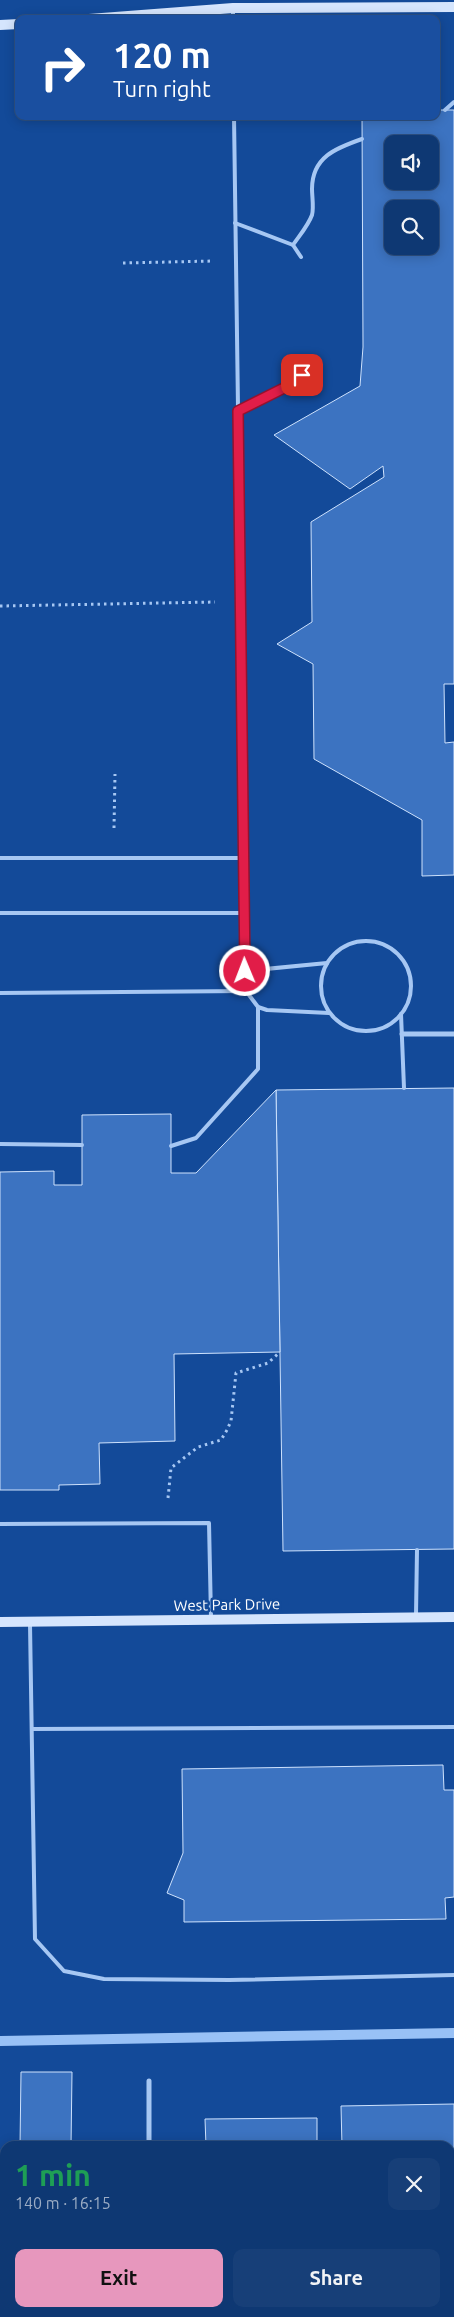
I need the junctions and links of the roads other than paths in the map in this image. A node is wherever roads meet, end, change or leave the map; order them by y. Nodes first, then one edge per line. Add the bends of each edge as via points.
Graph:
1 (454, 8) edge
2 (233, 9) edge
3 (147, 15) edge
4 (15, 24) edge
5 (0, 25) edge
6 (454, 102) edge
7 (445, 110) dead end
8 (234, 120) edge
9 (362, 139) dead end
10 (235, 223) junction
11 (293, 245) junction
12 (301, 257) dead end
13 (302, 375) dead end
14 (238, 411) junction
15 (0, 858) edge
16 (243, 858) junction
17 (0, 913) edge
18 (244, 913) junction
19 (327, 963) junction
20 (245, 971) junction
21 (246, 992) junction
22 (0, 993) edge
23 (258, 1007) junction
24 (329, 1013) junction
25 (402, 1014) junction
26 (402, 1034) junction
27 (454, 1034) edge
28 (404, 1088) dead end
29 (0, 1144) edge
30 (82, 1145) dead end
31 (171, 1146) dead end
32 (0, 1524) edge
33 (417, 1550) dead end
34 (454, 1617) edge
35 (416, 1618) junction
36 (211, 1620) junction
37 (0, 1622) edge
38 (30, 1622) junction
39 (454, 1727) edge
40 (32, 1729) junction
41 (454, 1975) edge
42 (149, 2081) dead end
43 (149, 2141) edge

1 - 2 street
2 - 3 street
4 - 5 street
6 - 7 lane
8 - 10 lane
9 - 11 lane via 333,150 315,169 312,215
10 - 11 lane
10 - 14 lane
11 - 12 lane
13 - 14 lane via 284,388
14 - 16 lane
15 - 16 lane
16 - 18 lane
17 - 18 lane
18 - 20 lane
19 - 20 lane
19 - 24 lane via 321,989
19 - 25 lane via 336,952 356,942 377,942 391,948 408,970 411,985 409,1000
20 - 21 lane
21 - 22 lane
21 - 23 lane
23 - 24 lane
23 - 31 lane via 258,1069 196,1138
24 - 25 lane via 338,1022 361,1031 376,1030
25 - 26 lane
26 - 27 street
26 - 28 lane
29 - 30 lane
32 - 36 lane via 209,1523
33 - 35 lane
34 - 35 street, West Park Drive
35 - 36 street, West Park Drive
36 - 38 street, West Park Drive
37 - 38 street, West Park Drive
38 - 40 lane
39 - 40 lane
40 - 41 lane via 35,1939 64,1971 104,1979
42 - 43 street

